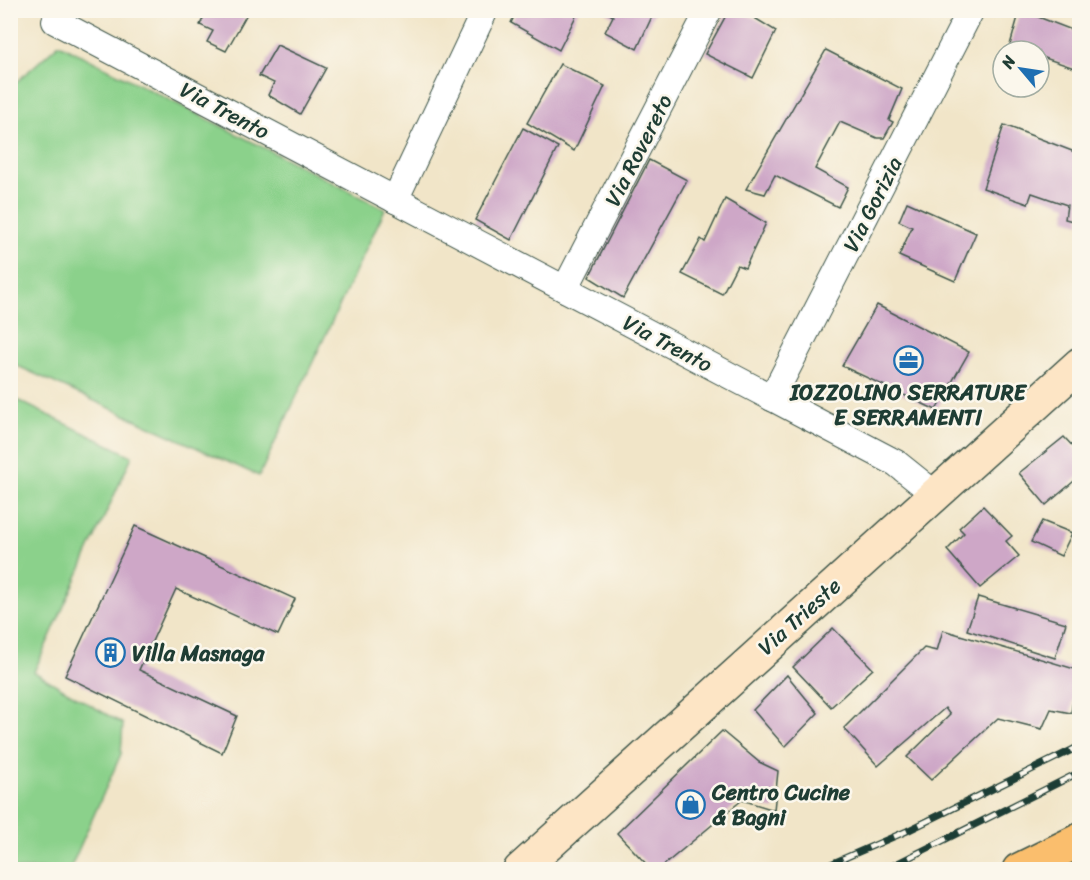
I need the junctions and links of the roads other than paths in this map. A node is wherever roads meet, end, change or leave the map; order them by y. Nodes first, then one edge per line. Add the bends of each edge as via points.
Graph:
1 (485, 10) edge
2 (710, 10) edge
3 (971, 10) edge
4 (55, 21) dead end
5 (395, 200) junction
6 (565, 289) junction
7 (1080, 364) edge
8 (772, 398) junction
9 (936, 495) junction
10 (1080, 840) edge
11 (520, 870) edge
12 (1019, 870) edge

1 - 5 street
2 - 6 street, Via Rovereto
3 - 8 street, Via Gorizia
4 - 5 street, Via Trento
5 - 6 street, Via Trento
6 - 8 street, Via Trento
7 - 9 street, Via Trieste
8 - 9 street, Via Trento via 896,463
9 - 11 street, Via Trieste
10 - 12 main road

